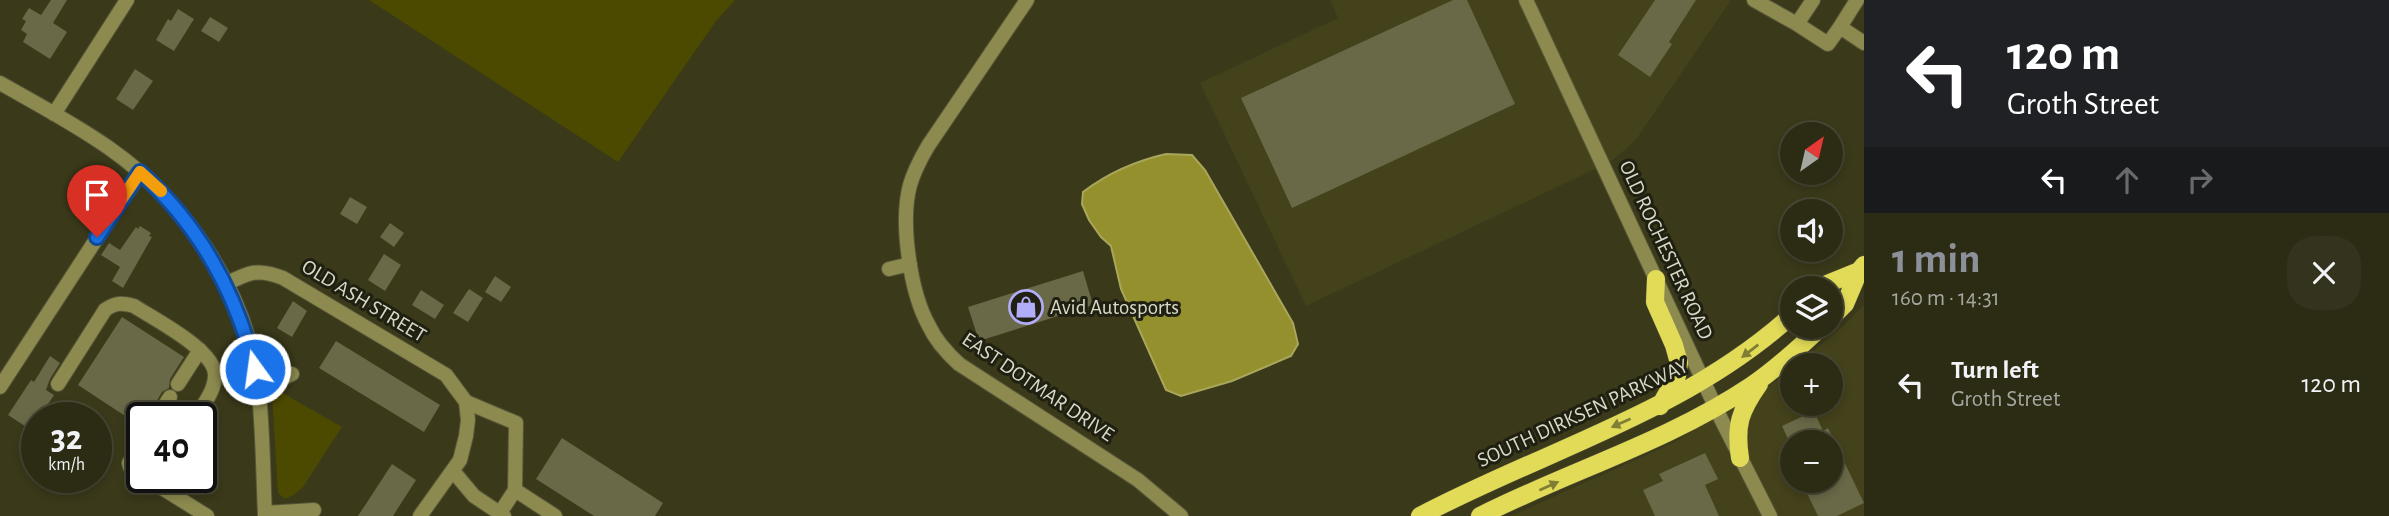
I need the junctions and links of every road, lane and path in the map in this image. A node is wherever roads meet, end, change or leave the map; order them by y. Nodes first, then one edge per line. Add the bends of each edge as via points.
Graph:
1 (127, 0) edge
2 (1027, 0) edge
3 (1527, 0) edge
4 (1754, 0) edge
5 (1813, 0) edge
6 (1857, 0) edge
7 (1797, 24) junction
8 (1840, 27) junction
9 (1864, 43) edge
10 (0, 83) edge
11 (54, 114) junction
12 (140, 172) junction
13 (911, 264) junction
14 (1861, 268) edge
15 (889, 269) dead end
16 (1843, 276) edge
17 (1656, 279) junction
18 (226, 284) junction
19 (1843, 306) edge
20 (1780, 325) edge
21 (1808, 339) edge
22 (200, 349) junction
23 (292, 374) dead end
24 (1764, 376) junction
25 (1704, 382) junction
26 (258, 383) junction
27 (58, 384) dead end
28 (178, 384) dead end
29 (0, 387) edge
30 (170, 397) dead end
31 (167, 402) edge
32 (205, 402) edge
33 (467, 402) junction
34 (1659, 406) junction
35 (1716, 407) junction
36 (1740, 458) junction
37 (453, 471) junction
38 (515, 490) junction
39 (172, 493) edge
40 (314, 510) dead end
41 (265, 514) edge
42 (502, 515) edge
43 (207, 516) edge
44 (420, 516) edge
45 (555, 516) edge
46 (1181, 516) edge
47 (1420, 516) edge
48 (1480, 516) edge
49 (1770, 516) edge

1 - 11 street
2 - 13 street, EAST DOTMAR DRIVE via 916,167 905,218
3 - 17 street, OLD ROCHESTER ROAD
4 - 7 street
5 - 7 street
6 - 8 street
7 - 8 street via 1828,44
8 - 9 street
10 - 11 street
11 - 12 street
12 - 18 street via 190,224
12 - 29 street
13 - 15 street
13 - 46 street, EAST DOTMAR DRIVE via 926,320 959,364 1138,480
14 - 16 main road
14 - 19 main road
17 - 25 street, OLD ROCHESTER ROAD
17 - 34 main road via 1655,302 1679,363 1677,376
18 - 26 street via 246,330
18 - 33 street, OLD ASH STREET via 251,272 267,271 283,278 446,375
20 -> 25 main road, SOUTH DIRKSEN PARKWAY
21 - 24 main road
22 - 27 street via 134,306 114,303
22 - 28 street
22 - 32 street via 214,365 215,374
23 - 26 street
24 - 35 main road
24 - 36 main road via 1742,412 1736,435
25 - 34 main road, SOUTH DIRKSEN PARKWAY
25 - 35 street, OLD ROCHESTER ROAD
26 - 41 street
30 - 31 street
33 - 37 street via 466,436
33 - 38 street via 516,424
34 -> 47 main road, SOUTH DIRKSEN PARKWAY
35 - 36 street, OLD ROCHESTER ROAD
48 -> 35 main road
36 - 49 street, OLD ROCHESTER ROAD
37 - 42 street via 474,496
37 - 44 street
38 - 42 street
38 - 45 street
39 - 43 street
40 - 41 street

